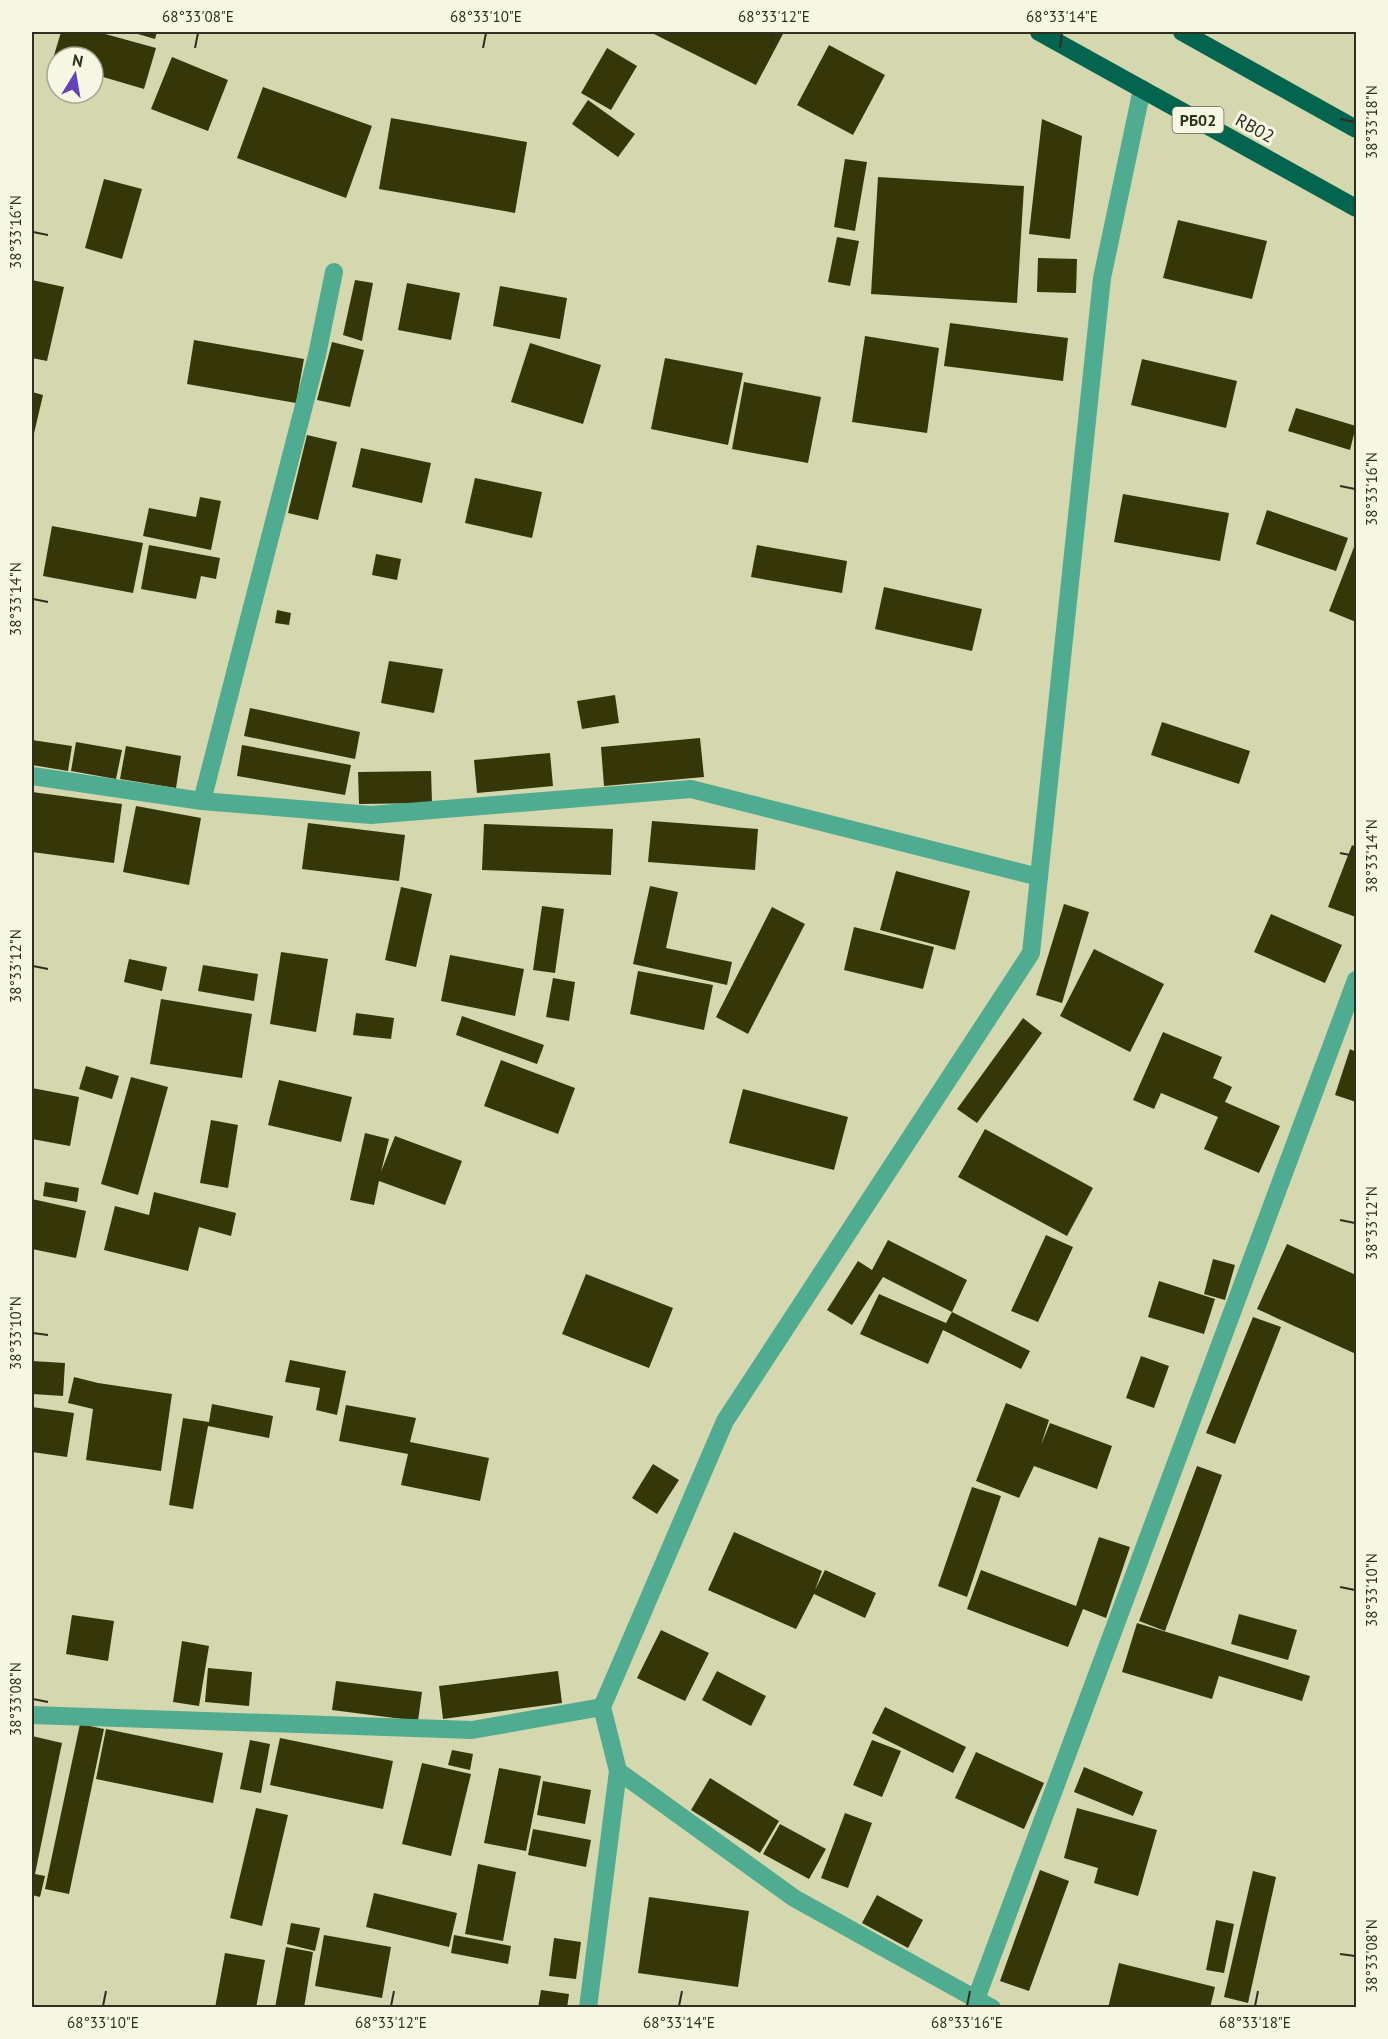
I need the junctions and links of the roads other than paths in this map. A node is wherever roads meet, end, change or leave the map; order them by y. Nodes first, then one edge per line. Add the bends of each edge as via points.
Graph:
1 (1039, 32) edge
2 (1182, 32) edge
3 (1142, 89) junction
4 (1356, 129) edge
5 (1356, 208) edge
6 (334, 272) dead end
7 (32, 776) edge
8 (202, 801) junction
9 (1039, 877) junction
10 (1356, 980) edge
11 (602, 1707) junction
12 (32, 1715) edge
13 (618, 1771) junction
14 (984, 2003) edge
15 (588, 2007) edge

1 - 3 highway, RB02 / РБ02
2 - 4 highway
3 - 5 highway, RB02 / РБ02
3 - 9 street via 1102,278
6 - 8 street via 317,355
7 - 8 street
8 - 9 street via 371,815 691,789
9 - 11 street via 1031,953 725,1421
10 - 14 street
11 - 12 street via 472,1730
11 - 13 street
13 - 14 street via 794,1898
13 - 15 street

